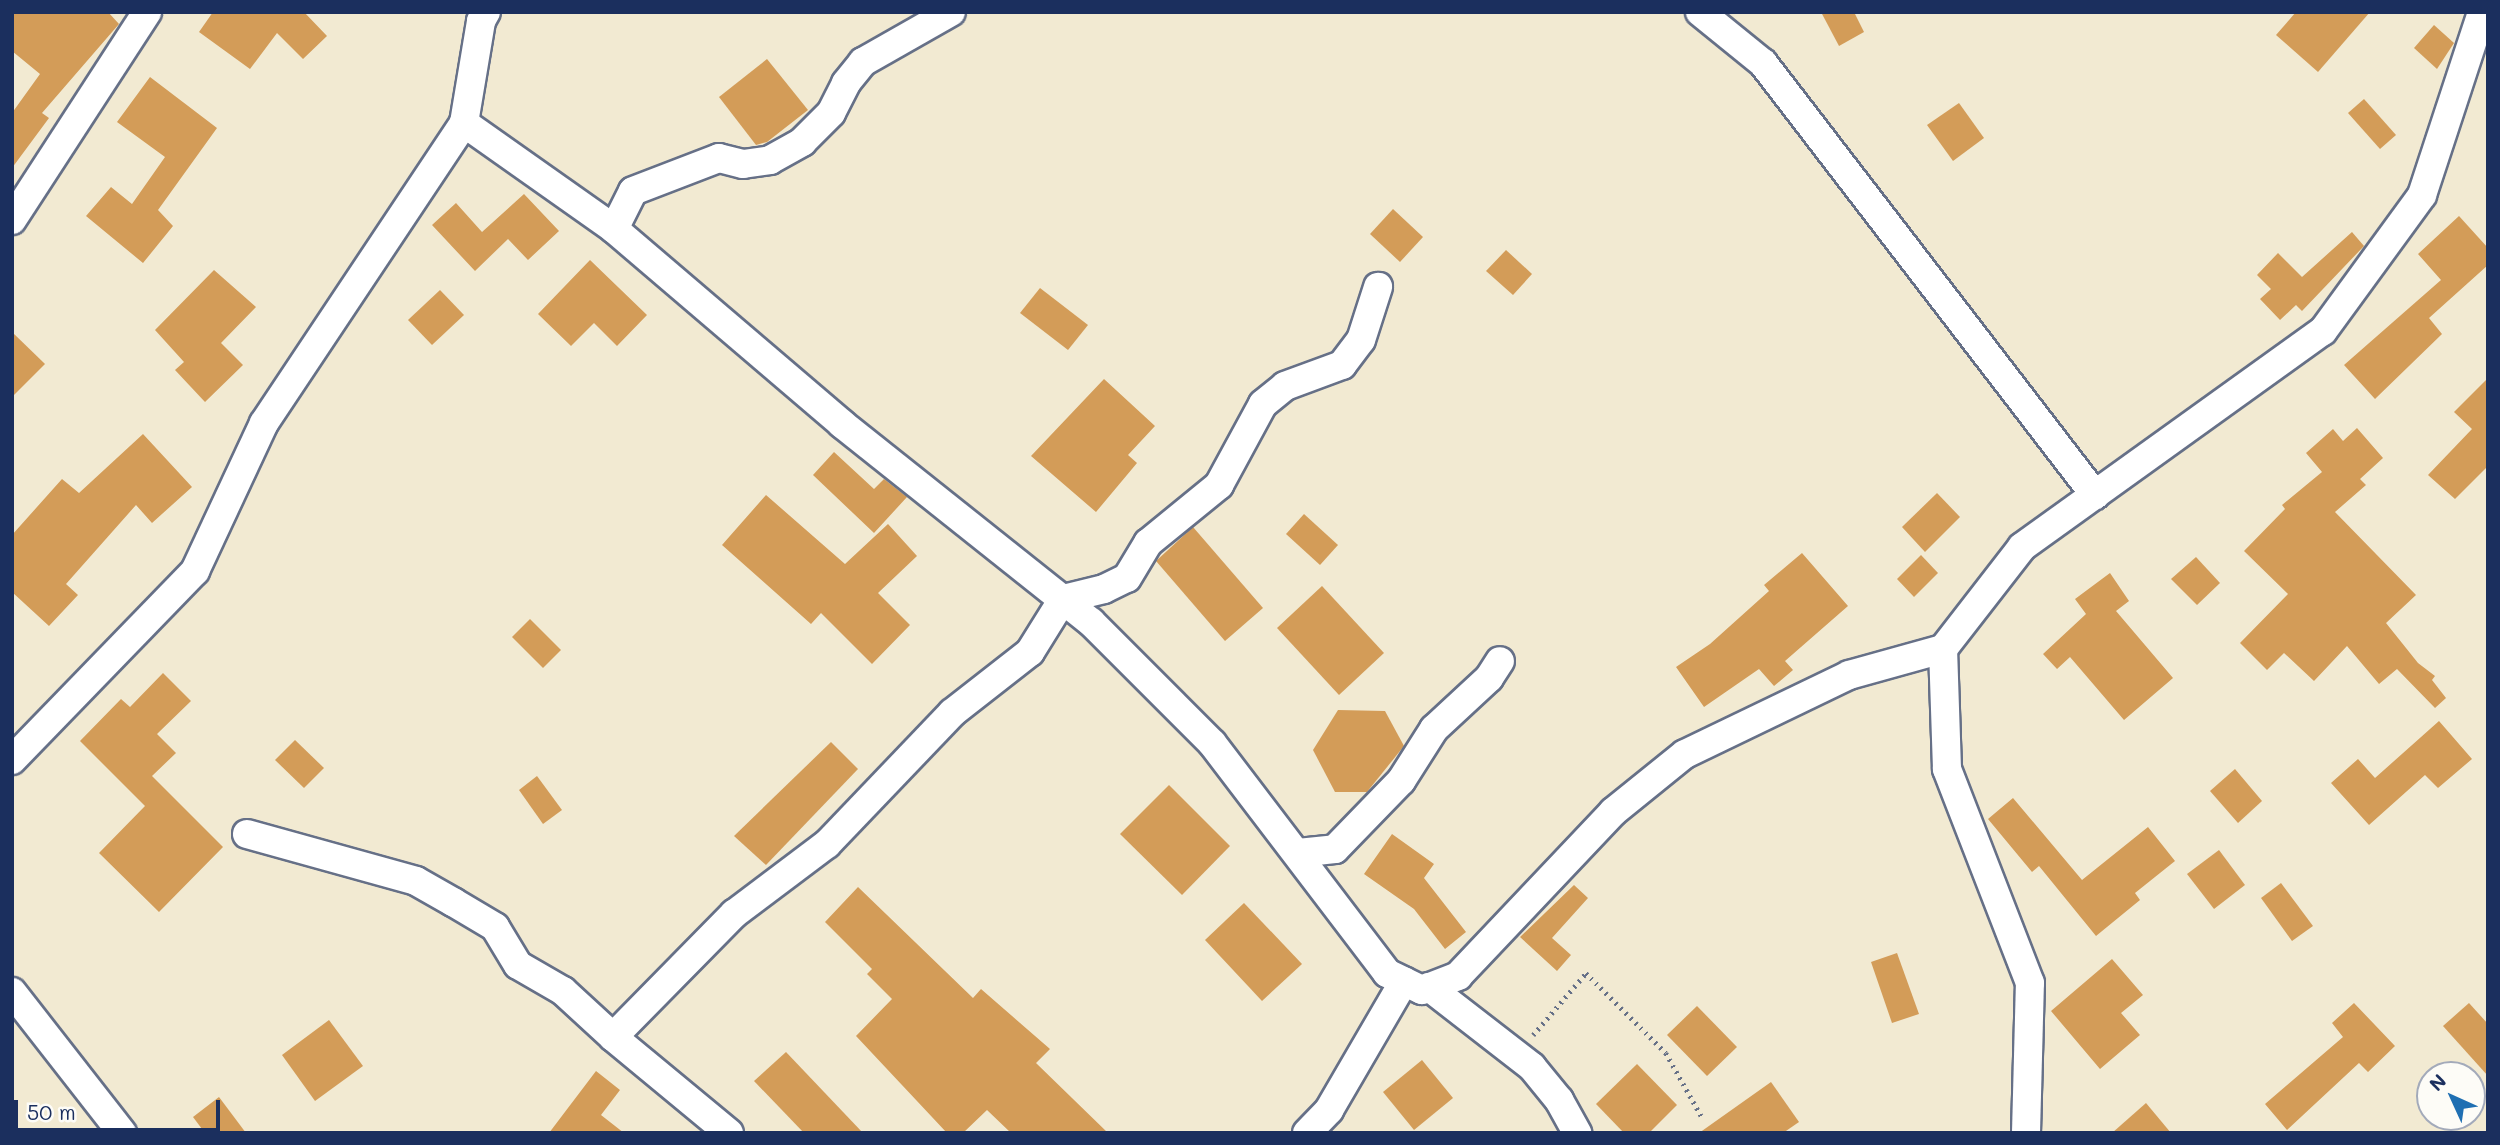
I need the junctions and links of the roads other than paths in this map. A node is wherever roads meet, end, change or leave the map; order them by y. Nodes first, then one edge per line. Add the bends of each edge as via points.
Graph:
1 (147, 12) edge
2 (486, 12) edge
3 (951, 12) edge
4 (1700, 12) edge
5 (2482, 12) edge
6 (464, 123) junction
7 (12, 220) edge
8 (614, 229) junction
9 (1378, 287) dead end
10 (2095, 495) junction
11 (1063, 599) junction
12 (1943, 649) junction
13 (1500, 661) dead end
14 (12, 760) edge
15 (247, 834) dead end
16 (1298, 853) junction
17 (1417, 984) junction
18 (12, 992) edge
19 (613, 1037) junction
20 (122, 1133) edge
21 (729, 1133) edge
22 (1307, 1133) edge
23 (1577, 1133) edge
24 (2026, 1133) edge

1 - 7 street
2 - 6 street
3 - 8 street via 863,62 831,113 802,142 770,160 743,163 719,158 633,191
4 - 10 street via 1763,63
5 - 10 street via 2422,195 2323,331
6 - 8 street
6 - 14 street via 264,423 195,571
8 - 11 street via 842,424
9 - 11 street via 1361,340 1342,365 1285,386 1263,404 1219,485 1148,544 1127,578
10 - 12 street via 2022,547
11 - 16 street via 1212,743
11 - 19 street via 1030,652 952,713 827,844 734,914
12 - 17 street via 1849,675 1685,754 1613,812 1458,976
12 - 24 street via 1947,769 2031,984
13 - 16 street via 1489,678 1434,729 1401,781 1335,849
15 - 19 street via 416,881 495,927 518,965 563,991
16 - 17 street via 1387,973
17 - 22 street via 1329,1110
17 - 23 street via 1517,1054 1559,1100
18 - 20 street
19 - 21 street

